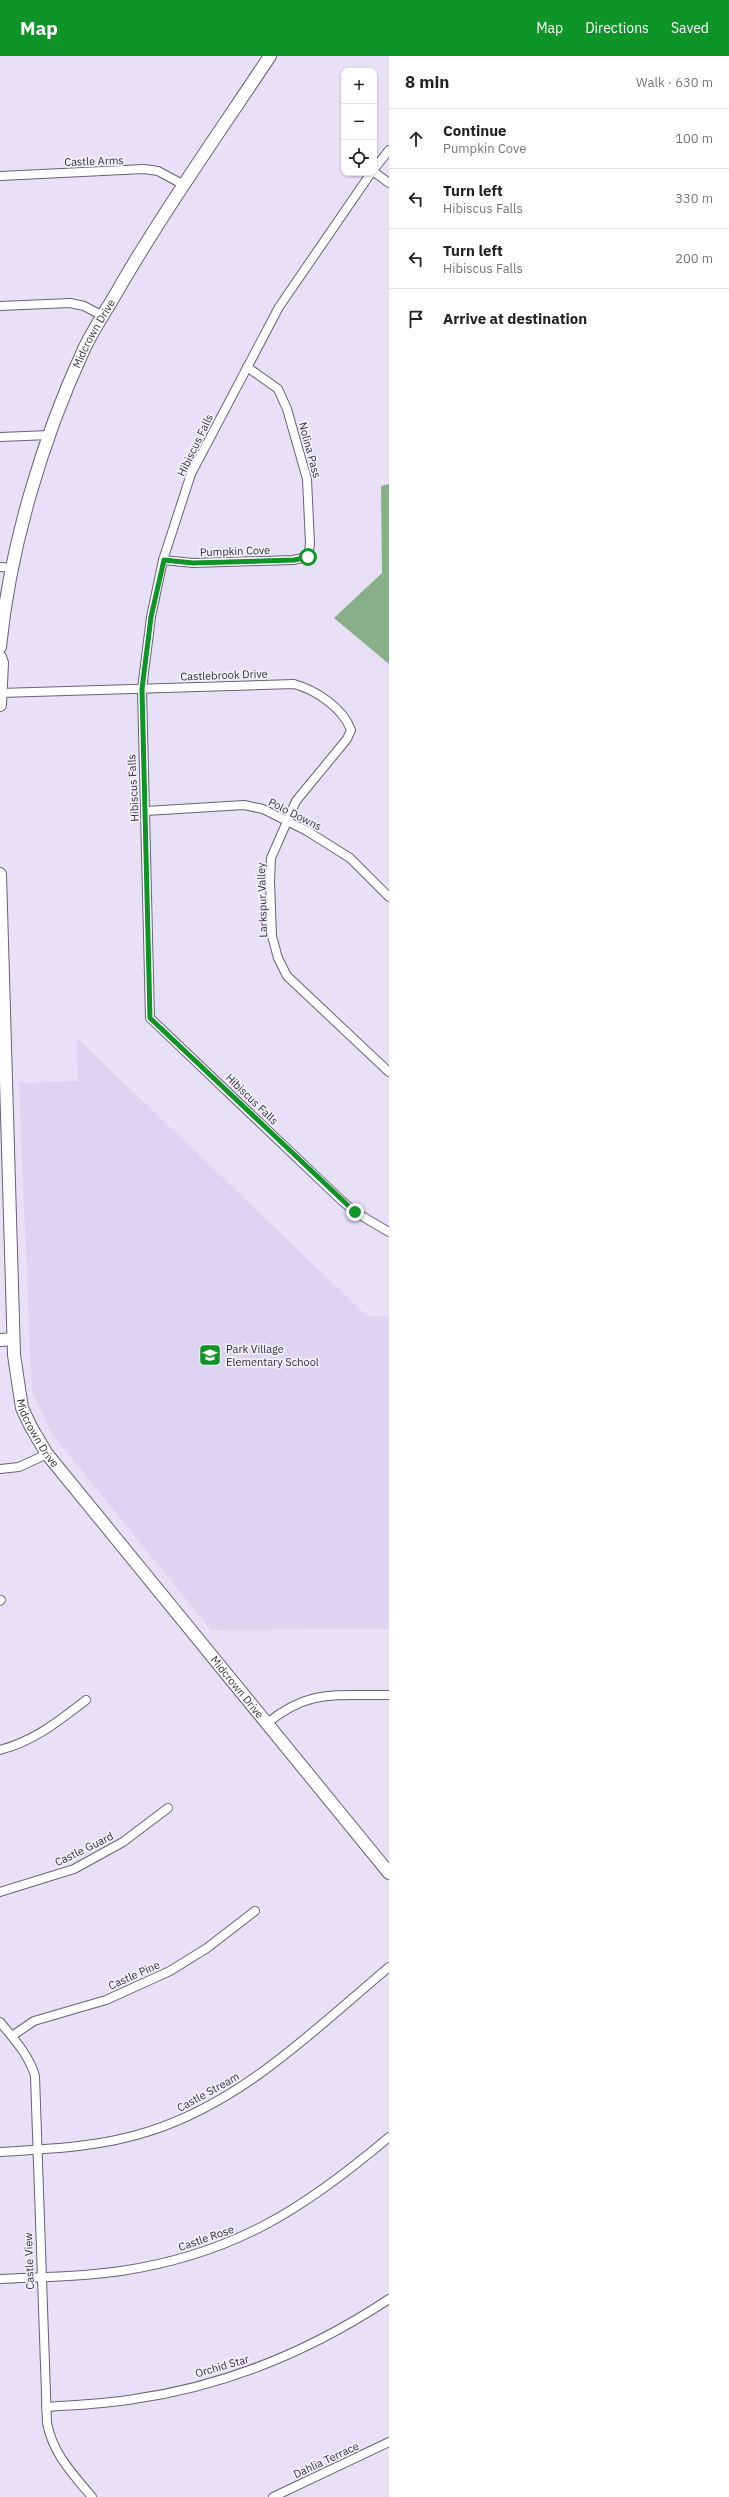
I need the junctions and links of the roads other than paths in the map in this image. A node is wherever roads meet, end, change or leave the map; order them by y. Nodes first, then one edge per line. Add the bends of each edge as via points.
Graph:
1 (270, 56) edge
2 (389, 150) edge
3 (377, 166) edge
4 (377, 175) edge
5 (0, 176) edge
6 (370, 176) edge
7 (389, 183) edge
8 (184, 185) junction
9 (0, 306) edge
10 (103, 316) junction
11 (247, 367) junction
12 (50, 435) junction
13 (0, 437) edge
14 (308, 557) joint
15 (164, 560) junction
16 (0, 567) edge
17 (12, 568) junction
18 (0, 647) edge
19 (0, 657) edge
20 (142, 689) junction
21 (0, 693) edge
22 (0, 706) edge
23 (352, 730) joint
24 (146, 811) junction
25 (287, 821) junction
26 (0, 874) edge
27 (389, 897) edge
28 (389, 1072) edge
29 (389, 1232) edge
30 (13, 1339) junction
31 (0, 1340) edge
32 (47, 1454) junction
33 (0, 1469) edge
34 (389, 1695) edge
35 (86, 1700) dead end
36 (266, 1724) junction
37 (0, 1750) edge
38 (168, 1808) dead end
39 (389, 1873) edge
40 (0, 1892) edge
41 (255, 1911) dead end
42 (389, 1967) edge
43 (0, 2022) edge
44 (12, 2036) junction
45 (389, 2138) edge
46 (38, 2150) junction
47 (0, 2152) edge
48 (41, 2276) junction
49 (0, 2279) edge
50 (389, 2299) edge
51 (46, 2407) junction
52 (389, 2442) edge
53 (92, 2497) edge
54 (273, 2497) edge

1 - 8 street, Midcrown Drive
2 - 3 street, Hibiscus Falls
4 - 7 street
5 - 8 street, Castle Arms via 144,169 158,171
6 - 11 street, Hibiscus Falls via 279,307
8 - 10 street, Midcrown Drive
9 - 10 street via 70,303 84,306
10 - 12 street, Midcrown Drive via 84,349
11 - 14 street, Nolina Pass via 278,390 287,409 307,479 310,544
11 - 15 street, Hibiscus Falls via 190,474
12 - 13 street
12 - 17 street, Midcrown Drive via 35,480
14 - 15 street, Pumpkin Cove via 294,560 193,563
15 - 20 street, Hibiscus Falls via 151,617
16 - 17 street
17 - 18 street, Midcrown Drive
19 - 21 street
20 - 21 street, Castlebrook Drive
20 - 23 street, Castlebrook Drive via 294,684 314,691 347,719
20 - 24 street, Hibiscus Falls
21 - 22 street
23 - 25 street, Larkspur Valley via 296,801
24 - 25 street, Polo Downs via 244,805 263,809
24 - 29 street, Hibiscus Falls via 150,1018 341,1200 355,1212
25 - 27 street, Polo Downs via 350,858
25 - 28 street, Larkspur Valley via 271,858 272,936 278,958 287,976 304,994
26 - 30 street, Midcrown Drive
30 - 31 street
30 - 32 street, Midcrown Drive via 22,1408
32 - 33 street via 19,1467
32 - 36 street, Midcrown Drive
34 - 36 street via 315,1697 293,1704
35 - 37 street via 38,1735
36 - 39 street, Midcrown Drive
38 - 40 street, Castle Guard via 124,1842 74,1869
41 - 44 street, Castle Pine via 170,1971 106,2000 34,2021
42 - 46 street, Castle Stream via 268,2068 214,2103 183,2119 149,2131 104,2143
43 - 44 street, Castle View
44 - 46 street, Castle View via 29,2060 35,2076
45 - 48 street, Castle Rose via 310,2199 278,2219 237,2239 185,2258 120,2271
46 - 47 street, Castle Stream
46 - 48 street, Castle View
48 - 49 street, Castle Rose
48 - 51 street, Castle View
50 - 51 street, Orchid Star via 349,2325 319,2340 263,2366 222,2380 135,2399
51 - 53 street, Castle View via 49,2434 57,2454
52 - 54 street, Dahlia Terrace

